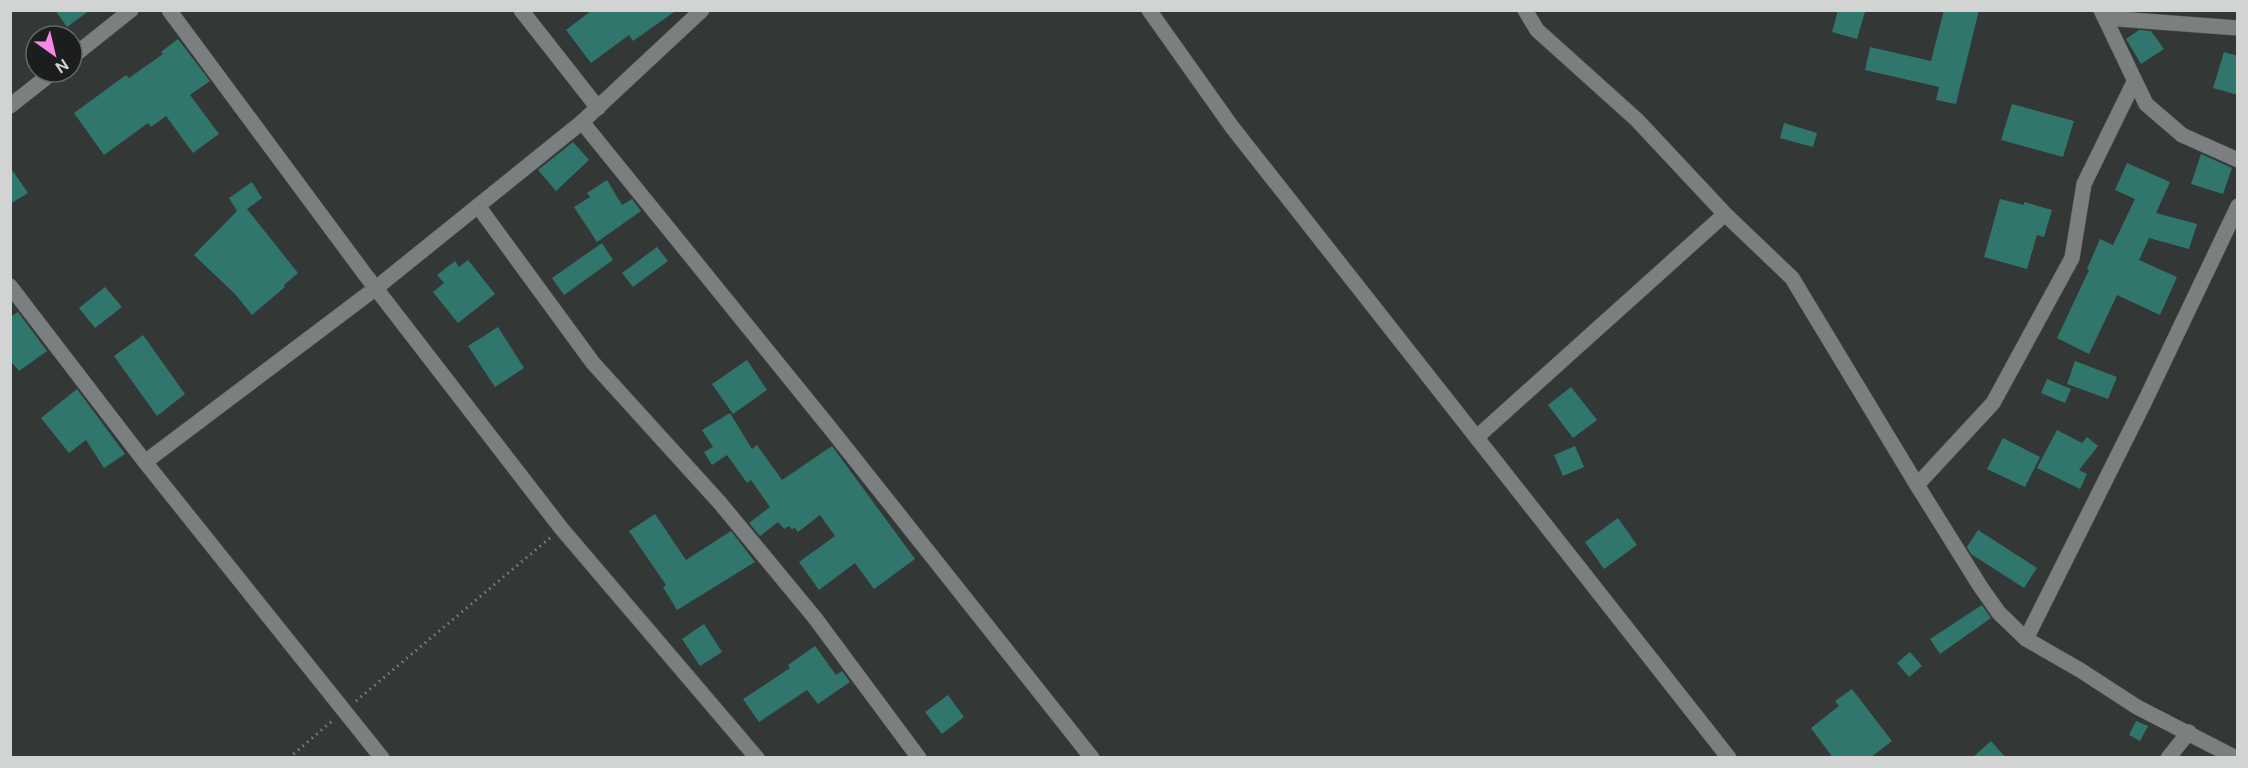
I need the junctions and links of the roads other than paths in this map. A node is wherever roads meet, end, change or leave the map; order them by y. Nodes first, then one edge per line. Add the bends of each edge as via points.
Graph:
1 (131, 10) edge
2 (169, 10) edge
3 (521, 10) edge
4 (702, 10) edge
5 (1149, 10) edge
6 (1525, 10) edge
7 (2103, 14) edge
8 (2238, 28) edge
9 (84, 47) edge
10 (2134, 82) junction
11 (38, 84) edge
12 (10, 106) edge
13 (598, 108) junction
14 (582, 122) junction
15 (2238, 160) edge
16 (478, 206) junction
17 (2238, 206) edge
18 (1725, 214) junction
19 (10, 286) edge
20 (376, 288) junction
21 (1477, 437) junction
22 (145, 462) junction
23 (1917, 485) junction
24 (2025, 639) junction
25 (2188, 732) junction
26 (382, 758) edge
27 (757, 758) edge
28 (919, 758) edge
29 (1092, 758) edge
30 (1729, 758) edge
31 (2168, 758) edge
32 (2236, 758) edge

1 - 9 street
2 - 20 street
3 - 13 street
4 - 13 street
5 - 21 street via 1232,127
6 - 18 street via 1537,30 1637,120
7 - 8 street
7 - 10 street
10 - 15 street via 2146,104 2182,135
10 - 23 street via 2084,184 2072,258 1993,403
11 - 12 street
13 - 14 street
14 - 16 street
14 - 29 street
16 - 20 street
16 - 28 street via 593,363 742,529 815,618
17 - 24 street
18 - 21 street
18 - 23 street via 1792,278
19 - 22 street
20 - 22 street
20 - 27 street via 561,528
21 - 30 street
22 - 26 street
23 - 24 street via 1999,614
24 - 25 street via 2137,707
25 - 31 street
25 - 32 street

